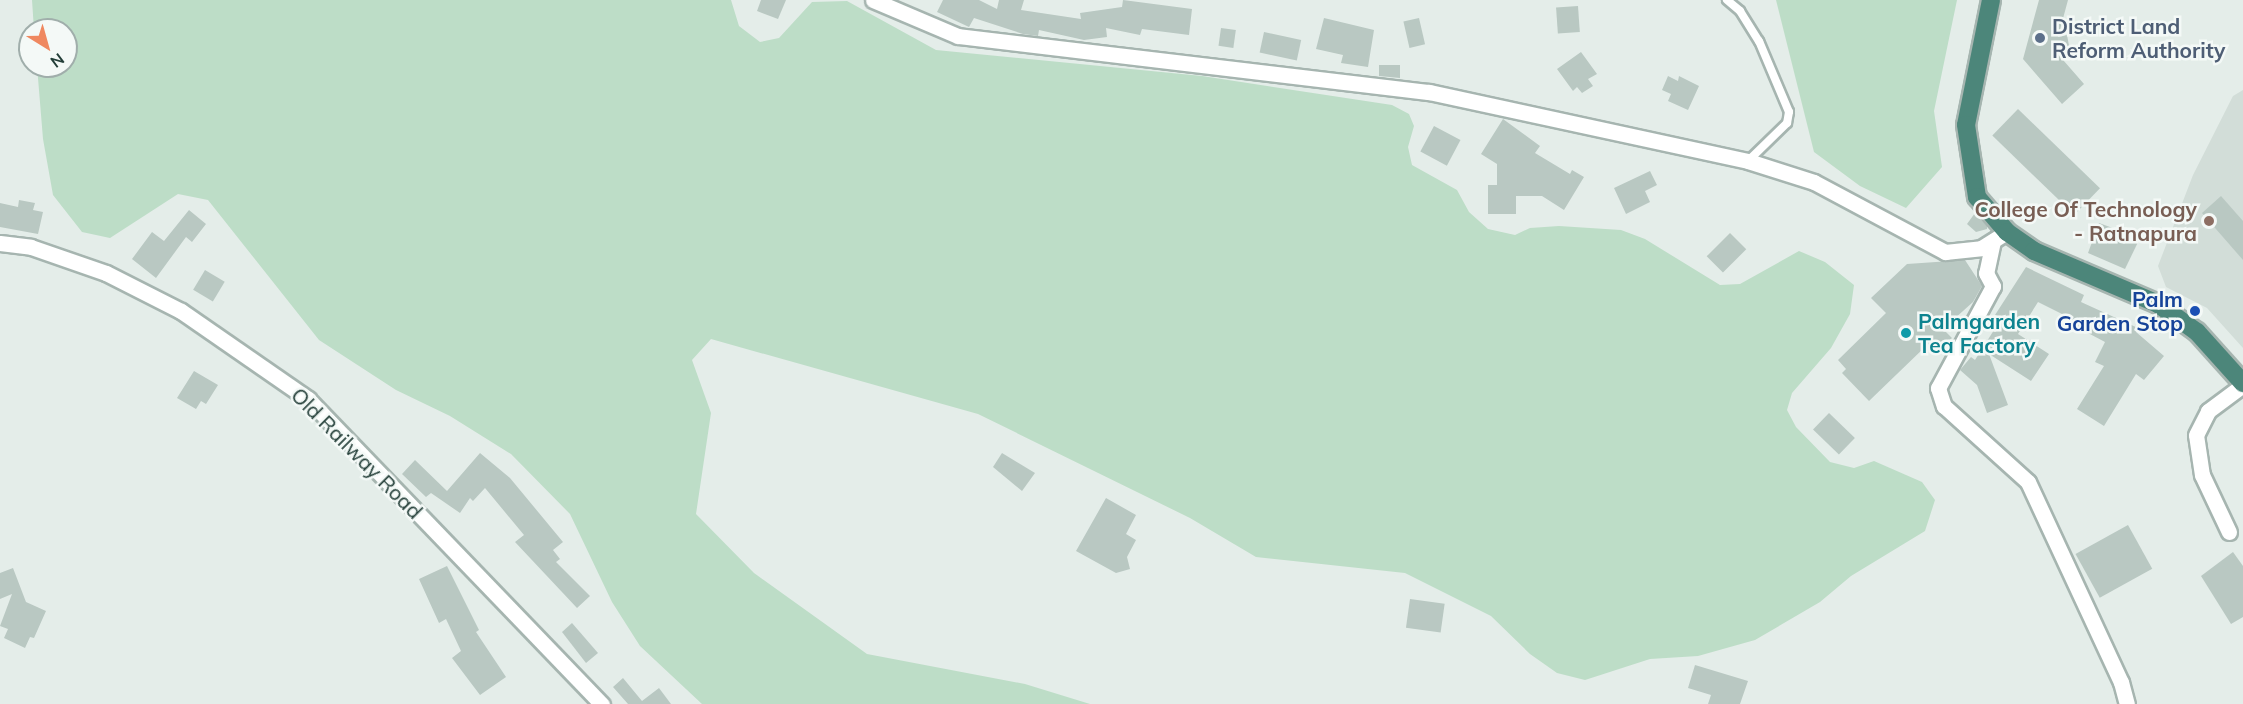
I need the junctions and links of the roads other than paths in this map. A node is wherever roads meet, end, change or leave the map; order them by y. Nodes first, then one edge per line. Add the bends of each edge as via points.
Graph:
1 (873, 0) edge
2 (1727, 0) edge
3 (1992, 0) edge
4 (1748, 161) junction
5 (2000, 236) junction
6 (0, 243) edge
7 (2243, 384) edge
8 (2229, 532) dead end
9 (602, 704) edge
10 (2127, 704) edge

1 - 4 street via 958,36 1429,92
2 - 4 lane via 1740,11 1759,40 1789,112 1787,123
3 - 5 highway via 1966,125 1977,197
4 - 5 street via 1814,182 1945,252 1982,248
5 - 7 highway via 2157,304 2197,332
5 - 10 street via 1986,273 1993,286 1938,388 1944,406 2028,482 2121,682
6 - 9 street, Old Railway Road via 31,247 106,273 181,310 308,399
7 - 8 street via 2208,411 2196,435 2202,475

